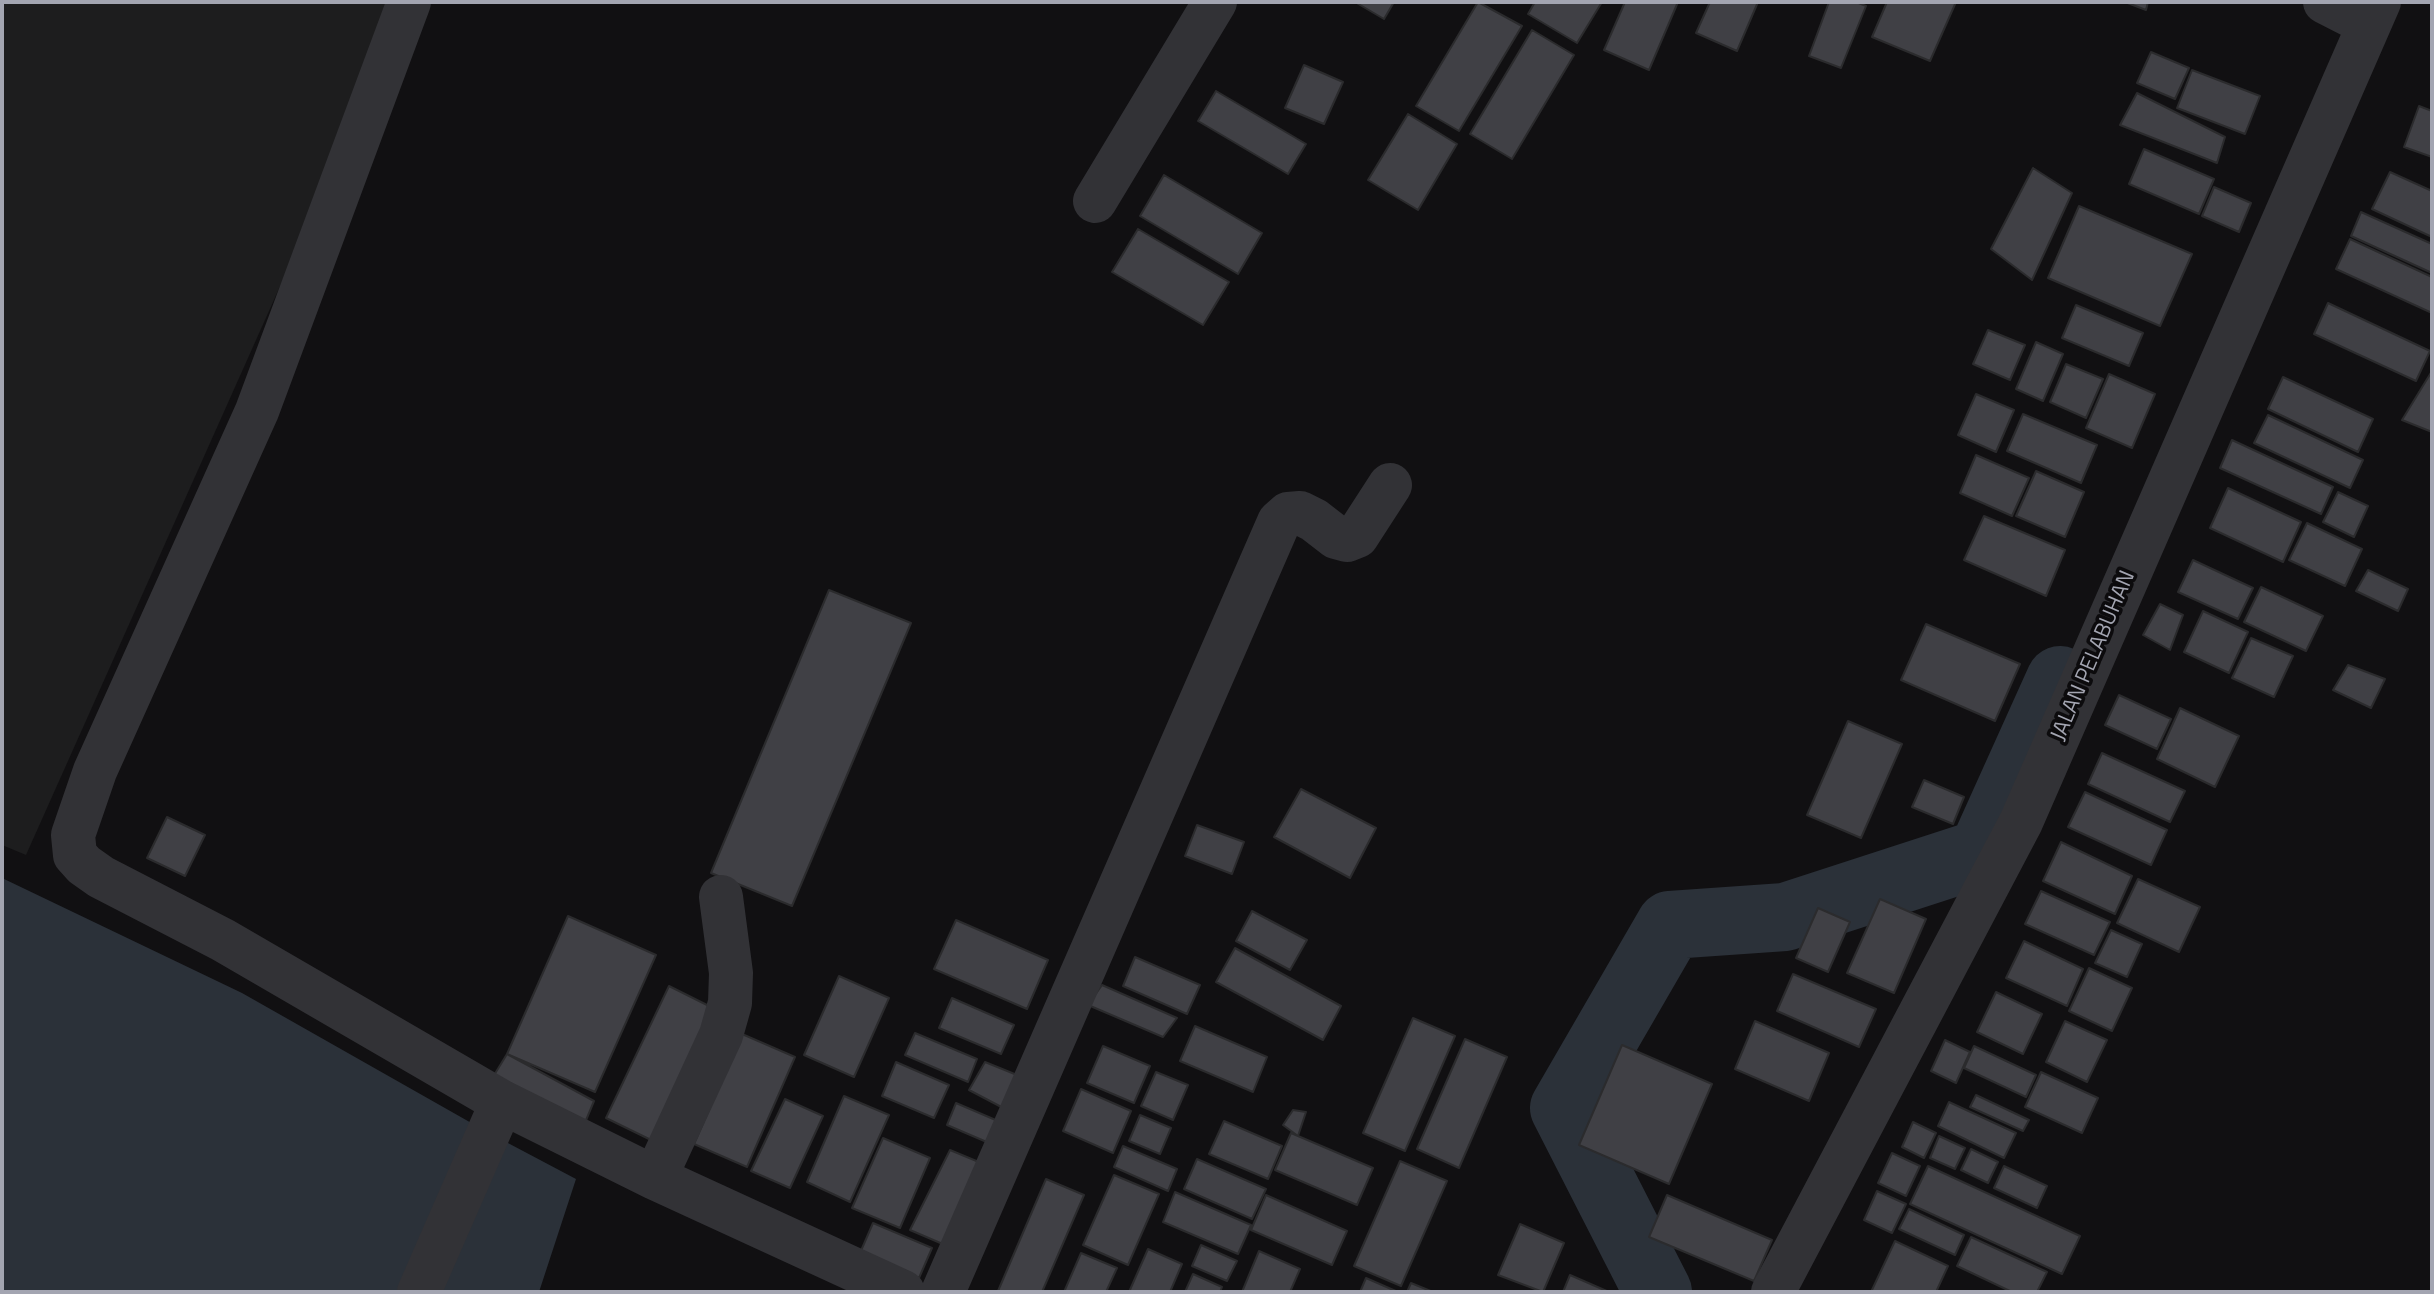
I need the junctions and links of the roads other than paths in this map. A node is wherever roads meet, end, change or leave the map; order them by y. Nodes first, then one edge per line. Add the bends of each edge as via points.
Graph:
1 (409, 2) edge
2 (1215, 2) edge
3 (2352, 10) edge
4 (1095, 201) dead end
5 (1390, 485) dead end
6 (721, 897) dead end
7 (502, 1102) junction
8 (655, 1178) junction
9 (1782, 1273) edge
10 (419, 1292) edge
11 (903, 1292) edge
12 (943, 1292) edge

1 - 7 street via 257,411 95,771 73,835 75,855 101,877 223,940
2 - 4 street
3 - 9 street, JALAN PELABUHAN via 2021,822
5 - 12 street via 1357,536 1347,540 1300,513 1279,522
6 - 8 street via 730,1003 721,1035
7 - 8 street
7 - 10 street
8 - 11 street

